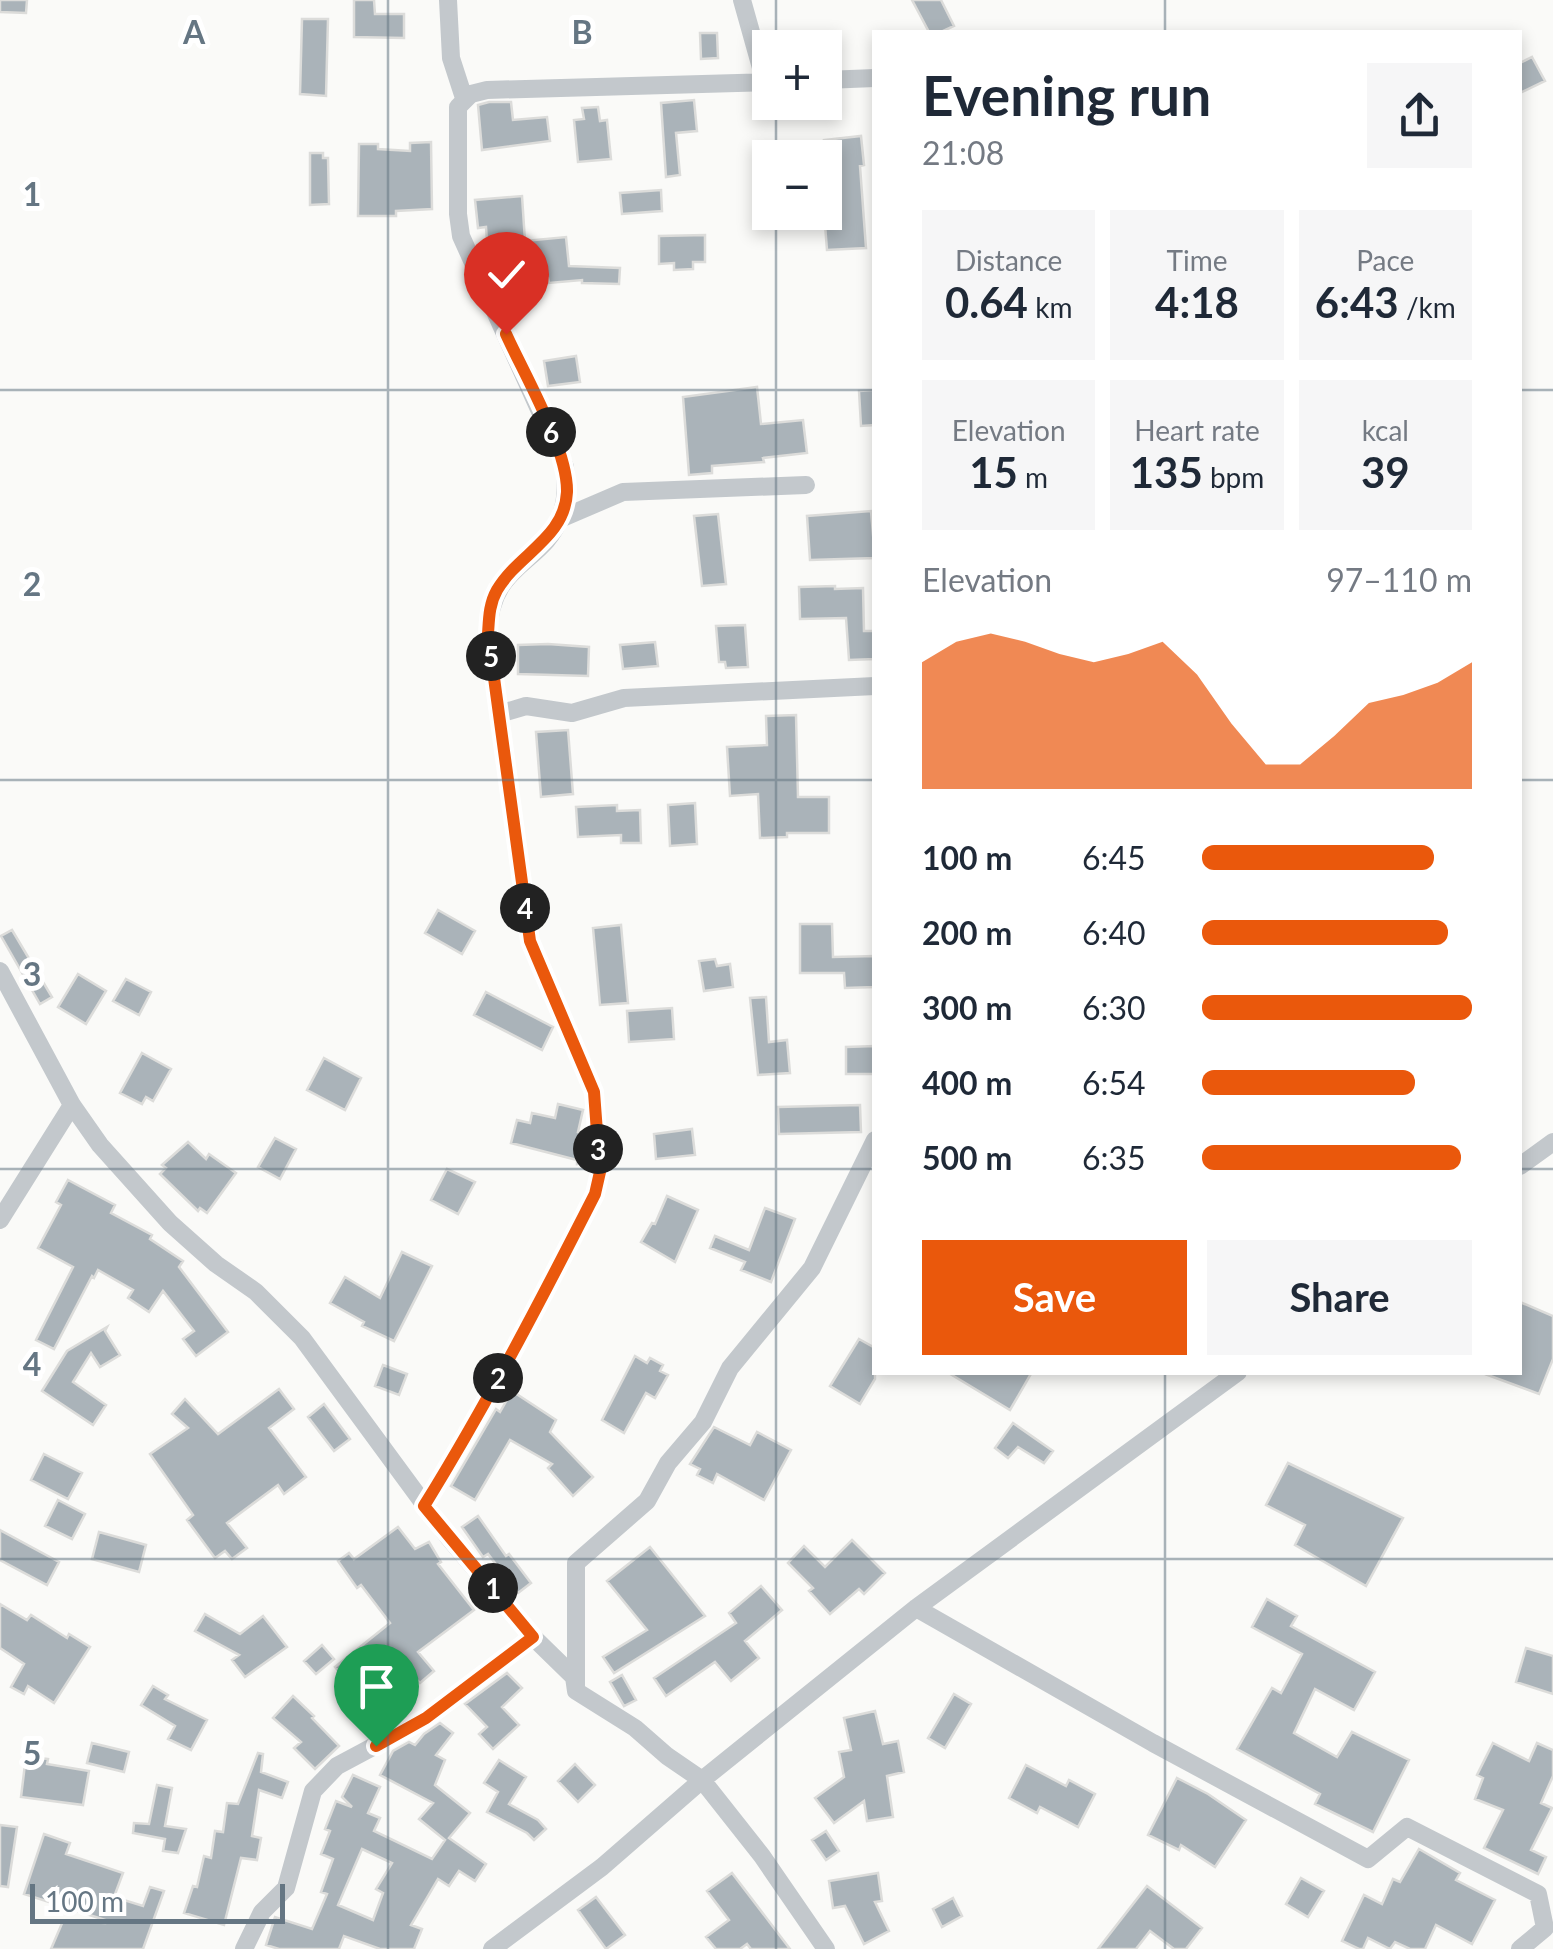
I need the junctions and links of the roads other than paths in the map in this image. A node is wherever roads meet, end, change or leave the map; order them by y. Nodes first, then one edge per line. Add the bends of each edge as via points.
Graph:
1 (448, 0) edge
2 (742, 0) edge
3 (752, 32) edge
4 (872, 78) edge
5 (842, 79) edge
6 (752, 82) edge
7 (464, 98) junction
8 (806, 485) dead end
9 (560, 520) junction
10 (872, 686) edge
11 (499, 714) junction
12 (0, 971) edge
13 (72, 1106) junction
14 (1553, 1142) edge
15 (872, 1146) edge
16 (1522, 1165) edge
17 (0, 1220) edge
18 (1234, 1375) edge
19 (424, 1506) junction
20 (916, 1608) junction
21 (533, 1637) junction
22 (576, 1691) junction
23 (702, 1780) junction
24 (244, 1949) edge
25 (492, 1949) edge
26 (826, 1949) edge
27 (1520, 1949) edge

1 - 7 street via 451,58
2 - 3 street
4 - 5 street
6 - 7 street via 488,90
7 - 9 street via 458,107 461,236 564,467
8 - 9 street via 624,492
9 - 11 street via 497,590 489,611
10 - 11 street via 624,698 572,713 526,706
11 - 19 street via 530,941 594,1092 600,1172 513,1358
12 - 13 street
13 - 17 street
13 - 19 street via 170,1223 302,1338
14 - 16 street
15 - 22 street via 812,1268 730,1368 703,1422 647,1501 576,1563
18 - 20 street
19 - 21 street
20 - 23 street
20 - 27 street via 1368,1859 1408,1827 1538,1894 1545,1928
21 - 22 street via 574,1678
21 - 24 street via 426,1718 338,1766 312,1791 286,1888 262,1912
22 - 23 street
23 - 25 street via 602,1867
23 - 26 street

